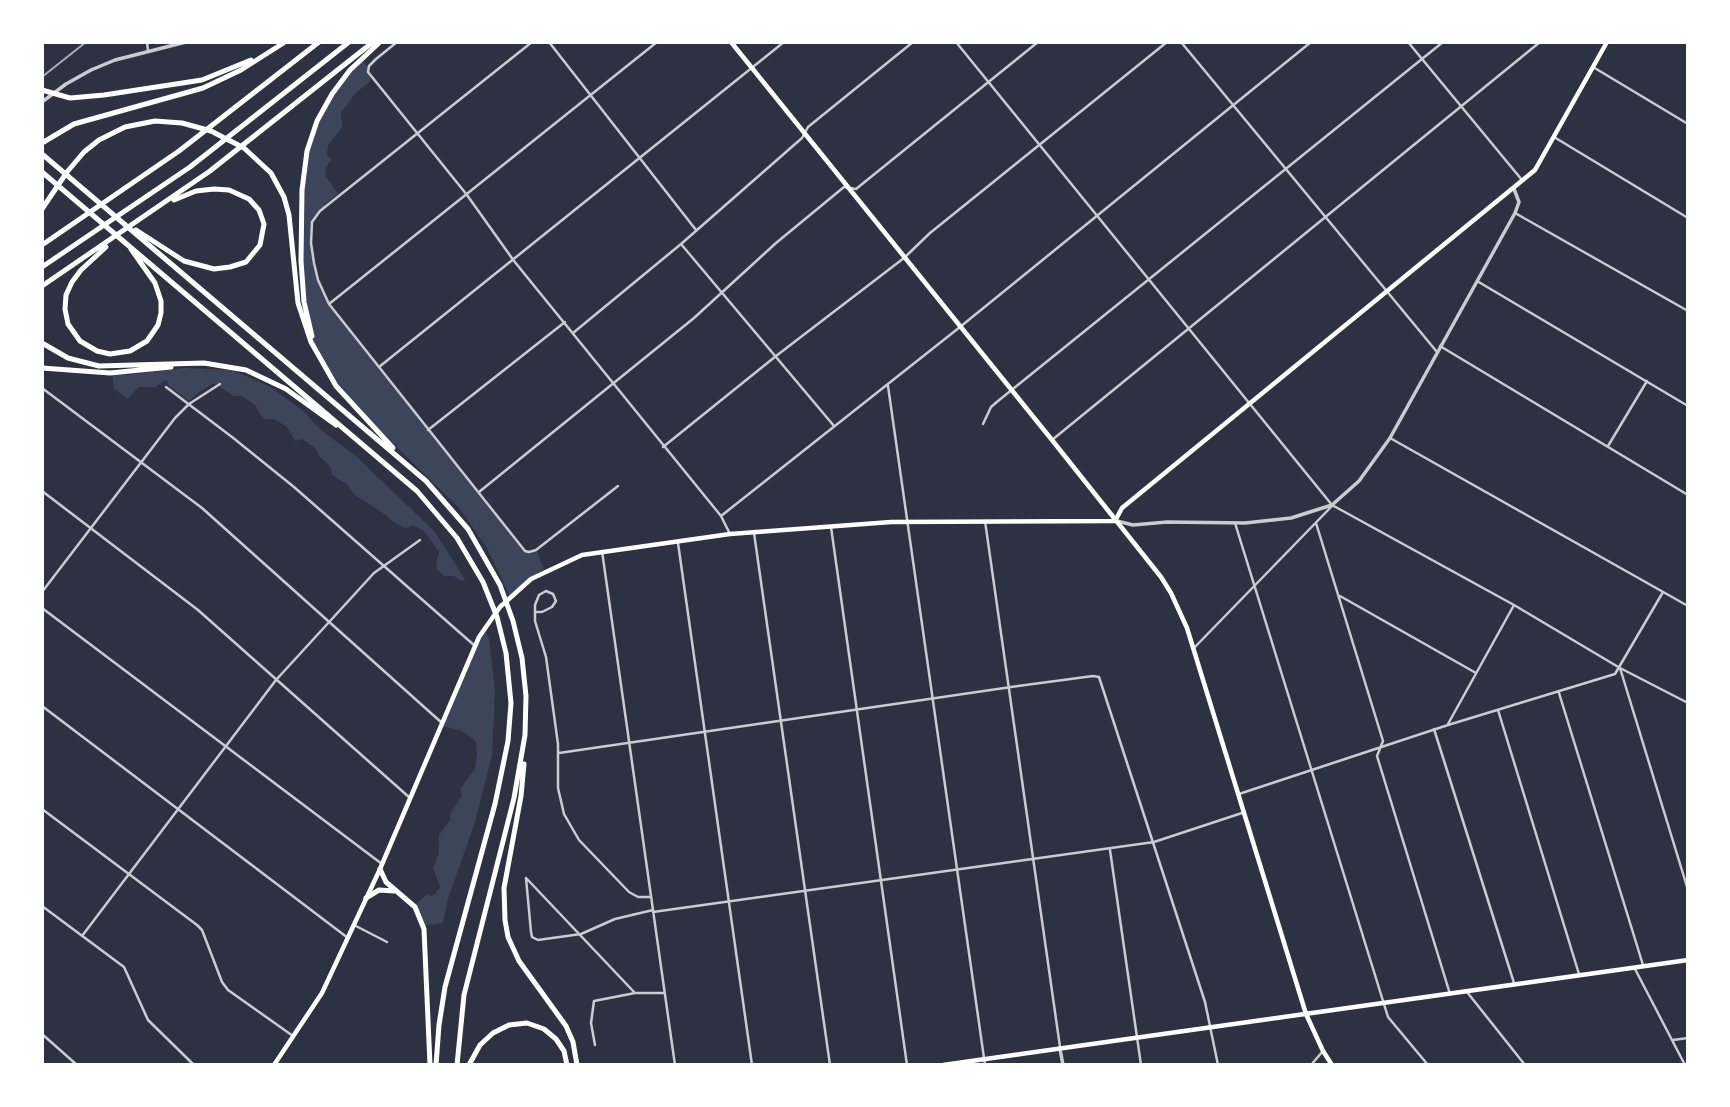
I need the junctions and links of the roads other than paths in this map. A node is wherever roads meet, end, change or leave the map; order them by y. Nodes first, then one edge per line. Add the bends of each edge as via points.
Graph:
1 (147, 42) edge
2 (186, 42) edge
3 (285, 42) edge
4 (319, 42) edge
5 (349, 42) edge
6 (373, 42) edge
7 (380, 42) edge
8 (397, 42) edge
9 (532, 42) edge
10 (549, 42) edge
11 (657, 42) edge
12 (731, 42) edge
13 (784, 42) edge
14 (913, 42) edge
15 (956, 42) edge
16 (1038, 42) edge
17 (1167, 42) edge
18 (1181, 42) edge
19 (1311, 42) edge
20 (1408, 42) edge
21 (1443, 42) edge
22 (1540, 42) edge
23 (1607, 42) edge
24 (148, 51) junction
25 (270, 52) junction
26 (1423, 59) junction
27 (1593, 67) junction
28 (752, 68) junction
29 (989, 83) junction
30 (42, 90) edge
31 (591, 94) junction
32 (42, 102) edge
33 (1232, 105) junction
34 (1461, 106) junction
35 (1688, 124) edge
36 (804, 132) junction
37 (416, 133) junction
38 (1554, 137) junction
39 (42, 143) edge
40 (1039, 145) junction
41 (42, 153) edge
42 (640, 158) junction
43 (1286, 169) junction
44 (42, 172) edge
45 (1524, 182) junction
46 (850, 188) junction
47 (1514, 189) junction
48 (467, 195) junction
49 (165, 203) junction
50 (42, 209) edge
51 (1515, 213) junction
52 (1096, 216) junction
53 (1326, 216) junction
54 (1688, 218) edge
55 (696, 231) junction
56 (122, 233) junction
57 (138, 233) junction
58 (126, 243) junction
59 (42, 244) edge
60 (681, 244) junction
61 (904, 258) junction
62 (514, 261) junction
63 (42, 267) edge
64 (1148, 279) junction
65 (1477, 281) junction
66 (42, 286) edge
67 (723, 292) junction
68 (1386, 293) junction
69 (328, 304) junction
70 (1688, 310) edge
71 (565, 323) junction
72 (960, 327) junction
73 (1190, 328) junction
74 (573, 333) junction
75 (42, 343) edge
76 (1440, 346) junction
77 (317, 352) junction
78 (1437, 352) junction
79 (776, 356) junction
80 (194, 363) junction
81 (379, 367) junction
82 (42, 368) edge
83 (1647, 381) junction
84 (220, 383) dead end
85 (613, 384) junction
86 (888, 384) junction
87 (166, 387) dead end
88 (42, 388) edge
89 (1012, 390) junction
90 (1250, 403) junction
91 (188, 404) junction
92 (1688, 406) edge
93 (983, 424) dead end
94 (834, 426) junction
95 (428, 430) junction
96 (1390, 438) junction
97 (1052, 440) junction
98 (1608, 446) junction
99 (663, 447) junction
100 (378, 456) junction
101 (141, 462) junction
102 (417, 473) junction
103 (618, 486) dead end
104 (42, 491) edge
105 (479, 492) junction
106 (1688, 495) edge
107 (1332, 505) junction
108 (721, 516) junction
109 (985, 521) junction
110 (1115, 521) junction
111 (908, 522) junction
112 (1235, 523) junction
113 (1316, 523) junction
114 (831, 527) junction
115 (91, 528) junction
116 (754, 533) junction
117 (730, 534) junction
118 (420, 540) dead end
119 (678, 540) junction
120 (602, 551) junction
121 (383, 564) junction
122 (1256, 586) junction
123 (42, 592) edge
124 (1663, 592) junction
125 (1340, 596) junction
126 (1514, 605) junction
127 (1688, 606) edge
128 (42, 608) edge
129 (536, 612) junction
130 (329, 621) junction
131 (475, 646) junction
132 (1193, 649) junction
133 (1620, 668) junction
134 (1476, 673) junction
135 (276, 680) junction
136 (1009, 688) junction
137 (1559, 693) junction
138 (933, 699) junction
139 (1688, 703) edge
140 (42, 706) edge
141 (857, 710) junction
142 (1498, 710) junction
143 (781, 721) junction
144 (442, 723) junction
145 (1448, 725) junction
146 (1434, 729) junction
147 (705, 732) junction
148 (525, 735) junction
149 (629, 743) junction
150 (226, 746) junction
151 (1380, 749) junction
152 (559, 753) junction
153 (1312, 770) junction
154 (1238, 794) junction
155 (411, 798) junction
156 (42, 809) edge
157 (177, 810) junction
158 (1244, 812) junction
159 (1153, 842) junction
160 (1110, 849) junction
161 (1034, 859) junction
162 (381, 866) junction
163 (957, 870) junction
164 (128, 875) junction
165 (881, 881) junction
166 (1688, 890) edge
167 (805, 892) junction
168 (403, 895) junction
169 (651, 897) junction
170 (366, 898) junction
171 (729, 903) junction
172 (42, 906) edge
173 (653, 911) junction
174 (354, 925) junction
175 (581, 934) junction
176 (82, 936) junction
177 (348, 938) junction
178 (387, 942) dead end
179 (1688, 960) edge
180 (1643, 965) junction
181 (1634, 967) junction
182 (1580, 975) junction
183 (1515, 986) junction
184 (1467, 992) junction
185 (635, 993) junction
186 (664, 993) junction
187 (1450, 994) junction
188 (1385, 1002) junction
189 (1306, 1014) junction
190 (1212, 1027) junction
191 (42, 1034) edge
192 (293, 1036) junction
193 (1137, 1038) junction
194 (1688, 1038) edge
195 (1673, 1040) junction
196 (594, 1045) dead end
197 (1060, 1049) junction
198 (1323, 1051) junction
199 (985, 1062) edge
200 (77, 1065) edge
201 (194, 1065) edge
202 (274, 1065) edge
203 (430, 1065) edge
204 (436, 1065) edge
205 (457, 1065) edge
206 (469, 1065) edge
207 (565, 1065) edge
208 (577, 1065) edge
209 (675, 1065) edge
210 (752, 1065) edge
211 (830, 1065) edge
212 (907, 1065) edge
213 (943, 1065) edge
214 (1063, 1065) edge
215 (1141, 1065) edge
216 (1218, 1065) edge
217 (1311, 1065) edge
218 (1332, 1065) edge
219 (1428, 1065) edge
220 (1525, 1065) edge
221 (1685, 1065) edge

1 - 24 street
2 - 24 street
3 - 25 highway
4 - 59 highway via 189,143
5 - 63 highway via 190,167
6 - 49 highway
7 - 77 highway via 350,70 327,102 305,161 301,270 305,312
8 - 37 street via 368,72
9 - 37 street
10 - 31 street
11 - 31 street
12 - 28 main road
13 - 28 street
14 - 36 street
15 - 29 street
16 - 29 street
17 - 40 street
18 - 33 street
19 - 33 street
20 - 26 street
21 - 26 street
22 - 34 street
23 - 27 main road
24 - 32 street via 91,70
25 - 30 highway via 202,80 81,98
25 - 39 highway via 203,88 86,120
26 - 34 street
26 - 43 street
27 - 35 street
27 - 38 main road
28 - 36 main road
28 - 42 street
29 - 40 street
29 - 46 street via 856,189
31 - 42 street
31 - 48 street
33 - 43 street
33 - 52 street
34 - 45 street
34 - 53 street
36 - 46 main road
36 - 55 street via 803,138
37 - 48 street
37 - 69 street via 312,222 314,263
38 - 45 main road
38 - 54 street
40 - 52 street
40 - 61 street
41 - 57 highway
42 - 55 street
42 - 62 street
43 - 53 street
43 - 64 street
44 - 58 highway
45 - 47 main road
46 - 61 main road
46 - 67 street via 844,187
47 - 51 street via 1520,202
47 - 68 main road
48 - 62 street
48 - 69 street
49 - 56 highway
49 - 57 highway via 214,188 243,196 262,217 260,245 246,262 214,269 184,261
50 - 77 highway via 72,165 99,140 134,124 176,122 217,133 258,159 276,181 287,206 298,303
51 - 65 street
51 - 70 street
52 - 64 street
52 - 72 street
53 - 68 street
53 - 73 street
55 - 60 street
56 - 58 highway via 76,276 65,302 75,336 104,353 136,348 152,335 159,319 161,300 155,283
56 - 66 highway
57 - 102 highway
58 - 100 highway
60 - 67 street
60 - 74 street
61 - 72 main road
61 - 79 street
62 - 71 street
62 - 81 street
64 - 73 street
64 - 89 street
65 - 76 street
65 - 83 street
67 - 79 street
67 - 85 street
68 - 78 street
68 - 90 main road
69 - 81 street
71 - 74 street
71 - 95 street
72 - 86 street
72 - 89 main road
73 - 90 street
73 - 97 street
74 - 85 street
75 - 80 highway via 68,358 99,366
76 - 78 street
76 - 98 street
77 - 102 highway via 344,395
78 - 96 street
79 - 94 street
79 - 99 street
80 - 82 highway via 125,373
80 - 100 highway via 226,365 266,378
81 - 95 street
83 - 92 street
83 - 98 street
84 - 91 street
85 - 99 street
85 - 105 street
86 - 94 street
86 - 111 street
87 - 91 street
88 - 101 street
89 - 93 street via 991,407
89 - 97 main road
90 - 107 street
90 - 110 main road via 1122,508
91 - 101 street
91 - 121 street
94 - 108 street
95 - 105 street
96 - 107 street via 1359,481
96 - 124 street
97 - 110 main road
98 - 106 street
99 - 108 street
100 - 204 highway via 425,499 471,559 497,617 509,679 505,766 445,987
101 - 115 street
101 - 130 street via 202,508
102 - 148 highway via 468,529 500,585 522,658
103 - 105 street via 529,552
104 - 115 street
107 - 112 street via 1291,518
107 - 113 street
107 - 126 street
108 - 117 street
109 - 110 main road
109 - 111 main road
109 - 136 street
110 - 112 street via 1133,525
110 - 132 main road via 1169,590
111 - 114 main road
111 - 138 street
112 - 122 street
113 - 122 street
113 - 125 street
114 - 116 main road
114 - 141 street
115 - 123 street
115 - 135 street via 198,610
116 - 117 main road
116 - 143 street
117 - 119 main road
118 - 121 street
119 - 120 main road
119 - 147 street
120 - 131 main road via 567,560 531,579 500,607
120 - 149 street
121 - 130 street
121 - 131 street
122 - 132 street
122 - 153 street
124 - 127 street
124 - 133 street
125 - 134 street
125 - 151 street via 1383,741
126 - 133 street
126 - 134 street
128 - 150 street
129 - 129 street via 552,607 553,594 541,593
129 - 152 street
130 - 135 street
130 - 144 street
131 - 144 main road
132 - 154 main road
133 - 137 street via 1615,674
133 - 139 street
133 - 166 street
134 - 145 street
135 - 150 street
135 - 155 street
136 - 138 street
136 - 159 street via 1093,676 1101,679
136 - 161 street
137 - 142 street
137 - 180 street
138 - 141 street
138 - 163 street
140 - 157 street
141 - 143 street
141 - 165 street
142 - 145 street
142 - 182 street
143 - 147 street
143 - 167 street
144 - 155 main road
145 - 146 street
146 - 151 street
146 - 183 street
147 - 149 street
147 - 171 street
148 - 205 highway via 514,798 464,995
148 - 208 highway via 523,786 503,896 505,920 519,961 566,1026
149 - 152 street
149 - 169 street
150 - 157 street
150 - 162 street
151 - 153 street
151 - 187 street via 1377,756
152 - 169 street via 560,799 573,831 629,892
153 - 154 street
153 - 188 street
154 - 158 main road
155 - 162 main road
156 - 164 street
157 - 164 street
157 - 177 street
158 - 159 street
158 - 189 main road
159 - 160 street
159 - 190 street
160 - 161 street
160 - 193 street
161 - 163 street
161 - 197 street
162 - 168 highway via 386,881
162 - 170 main road
163 - 165 street
163 - 199 street
164 - 176 street
164 - 192 street via 202,930 228,990
165 - 167 street
165 - 212 street
167 - 171 street
167 - 211 street
168 - 170 highway via 383,889
168 - 203 highway via 415,907 424,929
169 - 173 street
170 - 174 main road
171 - 173 street
171 - 210 street
172 - 176 street
173 - 175 street via 615,919
173 - 186 street
174 - 177 main road
174 - 178 street
175 - 175 street via 526,878 532,937
175 - 185 street
176 - 201 street via 127,970 148,1020
177 - 192 main road via 322,993
179 - 180 main road
180 - 181 main road
181 - 182 main road
181 - 195 street
182 - 183 main road
183 - 184 main road
184 - 187 main road
184 - 220 street
185 - 186 street
185 - 196 street via 592,1003
186 - 209 street
187 - 188 main road
188 - 189 main road
188 - 219 street via 1388,1017
189 - 190 main road
189 - 198 main road
190 - 193 main road
190 - 216 street
191 - 200 street
192 - 202 main road
193 - 197 main road
193 - 215 street
194 - 195 street
195 - 221 street
197 - 199 main road
197 - 214 street
198 - 217 street
198 - 218 main road
199 - 213 main road
206 - 207 highway via 486,1038 517,1023 536,1025 556,1039

